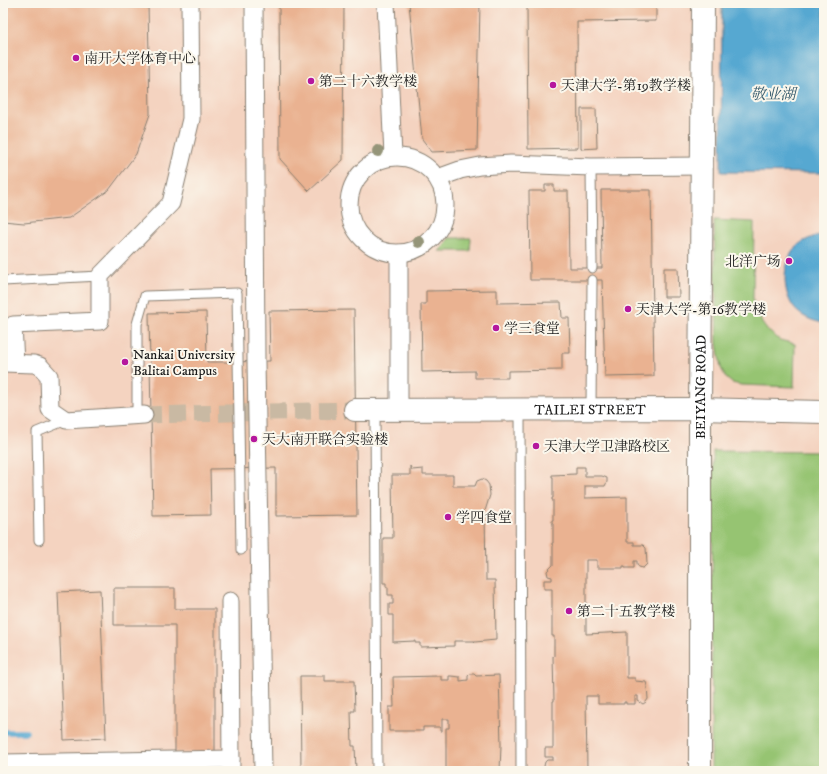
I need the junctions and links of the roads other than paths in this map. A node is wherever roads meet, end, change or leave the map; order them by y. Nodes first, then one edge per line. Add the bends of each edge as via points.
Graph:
1 (190, 3) edge
2 (254, 3) edge
3 (386, 3) edge
4 (703, 3) edge
5 (392, 156) junction
6 (702, 166) junction
7 (591, 167) junction
8 (438, 178) junction
9 (399, 254) junction
10 (592, 268) dead end
11 (100, 276) junction
12 (592, 280) dead end
13 (3, 281) edge
14 (8, 325) edge
15 (9, 363) edge
16 (520, 409) junction
17 (591, 409) junction
18 (700, 409) junction
19 (365, 410) joint
20 (399, 410) junction
21 (824, 412) edge
22 (141, 416) joint
23 (66, 420) junction
24 (39, 540) dead end
25 (241, 550) dead end
26 (230, 601) dead end
27 (3, 763) edge
28 (231, 765) edge
29 (263, 771) edge
30 (377, 771) edge
31 (521, 771) edge
32 (700, 771) edge

1 - 11 street via 191,119 171,203
2 - 29 street via 256,362
3 - 5 street
4 - 6 street, BEIYANG ROAD
5 - 8 street via 410,157 426,165
5 - 9 street via 378,160 365,168 350,194 349,209 353,224 361,237 373,246
6 - 7 street
6 - 18 street, BEIYANG ROAD
7 - 8 street via 511,164 480,166
7 - 10 lane
8 - 9 street via 444,190 446,205 438,232 416,250
9 - 20 street
11 - 13 lane
11 - 14 street via 100,321
12 - 17 lane
14 - 15 street
15 - 23 street via 40,366 49,376 50,409
16 - 17 street, TAILEI STREET
16 - 20 street, TAILEI STREET
16 - 31 lane
17 - 18 street, TAILEI STREET
18 - 21 street, TAILEI STREET
18 - 32 street, BEIYANG ROAD
19 - 20 street, TAILEI STREET
19 - 30 lane
22 - 23 street
22 - 25 lane via 137,324 145,296 237,293
23 - 24 lane via 37,432
26 - 28 street
27 - 28 street

